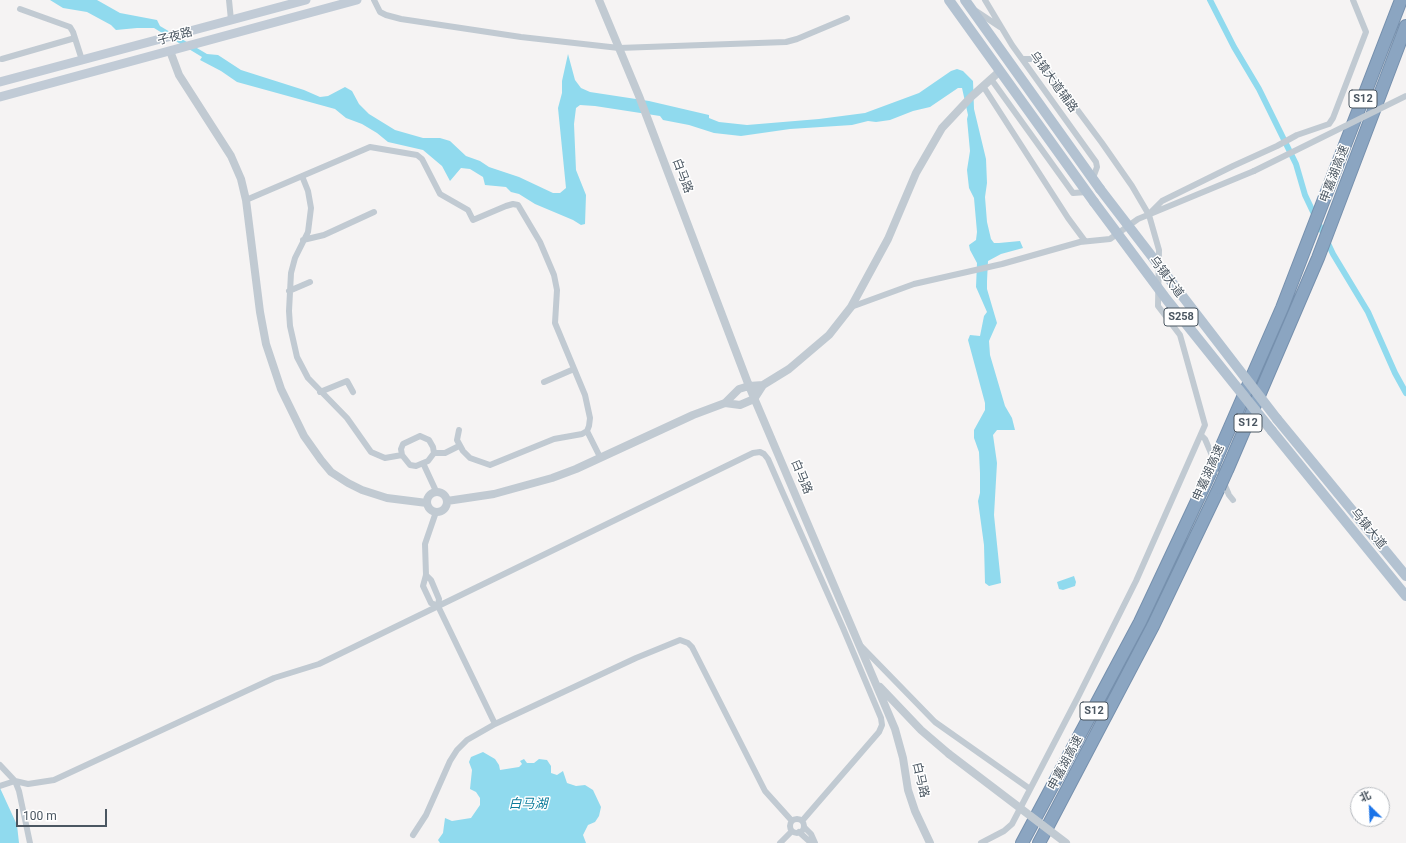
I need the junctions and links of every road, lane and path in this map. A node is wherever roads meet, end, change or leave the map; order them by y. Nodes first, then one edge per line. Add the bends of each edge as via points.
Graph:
1 (229, 0) edge
2 (306, 0) edge
3 (357, 0) edge
4 (374, 0) edge
5 (599, 0) edge
6 (949, 0) edge
7 (985, 0) edge
8 (1353, 0) edge
9 (1401, 0) edge
10 (968, 4) edge
11 (20, 9) dead end
12 (250, 15) junction
13 (847, 18) dead end
14 (231, 20) junction
15 (1406, 26) edge
16 (254, 28) junction
17 (1001, 28) junction
18 (75, 38) junction
19 (619, 48) junction
20 (170, 51) junction
21 (2, 59) dead end
22 (82, 60) junction
23 (1022, 60) junction
24 (1000, 71) junction
25 (991, 79) junction
26 (0, 82) edge
27 (982, 87) junction
28 (1406, 96) edge
29 (0, 97) edge
30 (302, 176) junction
31 (1093, 178) junction
32 (1087, 192) junction
33 (246, 200) junction
34 (374, 212) dead end
35 (1148, 215) junction
36 (303, 240) junction
37 (1085, 242) junction
38 (310, 282) dead end
39 (289, 291) junction
40 (852, 307) junction
41 (574, 369) junction
42 (544, 382) dead end
43 (749, 386) junction
44 (763, 386) junction
45 (320, 392) junction
46 (353, 392) dead end
47 (754, 399) junction
48 (725, 403) junction
49 (459, 430) dead end
50 (587, 431) junction
51 (1201, 435) junction
52 (459, 446) junction
53 (434, 453) junction
54 (402, 456) junction
55 (600, 458) junction
56 (423, 463) junction
57 (436, 491) junction
58 (1233, 500) dead end
59 (447, 501) junction
60 (426, 503) junction
61 (436, 512) junction
62 (426, 575) junction
63 (1406, 576) edge
64 (435, 589) junction
65 (427, 593) junction
66 (1406, 596) edge
67 (438, 606) junction
68 (859, 644) junction
69 (875, 682) junction
70 (495, 724) junction
71 (0, 765) edge
72 (15, 781) junction
73 (0, 786) edge
74 (1030, 789) junction
75 (792, 821) junction
76 (799, 828) junction
77 (413, 835) dead end
78 (815, 842) edge
79 (30, 843) edge
80 (780, 843) edge
81 (930, 843) edge
82 (981, 843) edge
83 (1022, 843) edge
84 (1039, 843) edge
85 (1066, 843) edge

1 - 14 street
2 - 12 main road, 子夜路
3 - 16 main road, 子夜路
4 - 19 street via 380,12 401,19 521,37
5 - 19 street, 白马路
6 - 24 main road, 乌镇大道 / S258
7 - 17 street, 乌镇大道辅路
8 - 35 street via 1366,32 1329,124 1294,137 1162,201
9 - 83 highway, 申嘉湖高速 / S12, bridge via 1271,336 1212,469 1104,692
10 - 17 street
10 - 31 main road, 乌镇大道 / S258
11 - 18 street via 70,27
12 - 14 main road, 子夜路
12 - 16 main road
13 - 19 street via 786,42
14 - 22 main road, 子夜路
15 - 84 highway, 申嘉湖高速 / S12, bridge via 1318,258 1228,468 1099,731
16 - 20 main road, 子夜路
17 - 23 street, 乌镇大道辅路
18 - 21 street
18 - 22 street
19 - 43 street, 白马路
20 - 29 main road, 子夜路
20 - 33 street via 183,82 231,156 241,179
22 - 26 main road, 子夜路
23 - 31 street, 乌镇大道辅路 via 1096,162
23 - 35 street via 1035,58 1040,61 1132,186
24 - 25 street
24 - 32 main road, 乌镇大道 / S258
25 - 27 street
25 - 32 street via 1073,193
27 - 37 street
27 - 40 street via 942,128 916,173 888,239
28 - 35 street, bridge via 1254,171
30 - 33 street
30 - 36 street via 311,208 308,232
30 - 41 street via 370,147 376,147 417,155 422,159 440,194 468,210 473,220 506,206 518,205 540,242 554,275 557,290 555,323
31 - 63 main road, 乌镇大道 / S258, bridge via 1277,419
32 - 66 main road, 乌镇大道 / S258, bridge via 1167,300
33 - 60 street via 266,344 281,389 304,436 331,472 348,483 387,498
34 - 36 street via 324,235
35 - 37 street via 1110,239
35 - 51 street via 1159,250 1157,303 1182,339 1205,420
36 - 39 street via 294,258
37 - 40 street via 914,284
38 - 39 street
39 - 45 street via 290,326 297,357 308,378
40 - 44 street via 829,335 789,369
41 - 42 street
41 - 50 street via 588,407 590,418
43 - 44 street
43 - 47 street, 白马路
43 - 48 street via 740,389
44 - 47 street
45 - 46 street via 347,381
45 - 54 street via 347,418 371,452 385,458
47 - 48 street via 740,405
47 - 68 street, 白马路
48 - 55 street
49 - 52 street
50 - 52 street via 554,439 490,465 470,458
50 - 55 street
51 - 58 street
51 - 74 street via 1136,581
52 - 53 street via 445,453
53 - 54 street via 429,440 420,436 403,444
53 - 56 street via 432,458
54 - 56 street via 410,465
55 - 59 street via 530,485 494,494
56 - 57 street
57 - 59 street via 442,493
57 - 60 street via 428,496
59 - 61 street via 443,510
60 - 61 street
61 - 62 street via 426,544
62 - 64 street
62 - 65 street via 423,586
64 - 65 street
64 - 67 street via 439,599
65 - 67 street via 431,602
67 - 70 street
67 - 72 street via 319,664 274,678 54,780 28,784
67 - 76 street via 753,454 764,454 840,621 882,725 879,732
68 - 69 street, 白马路
68 - 74 street via 935,722
69 - 81 street, 白马路 via 895,729 915,811
69 - 85 street, bridge via 921,730 949,754
70 - 75 street via 666,644 684,641 692,646 765,792
70 - 77 street via 467,740 457,750 426,815
71 - 72 street
72 - 73 street
72 - 79 street
74 - 82 street via 1008,829
75 - 76 street via 798,819
75 - 76 street via 790,828
76 - 78 street via 809,841
76 - 80 street

